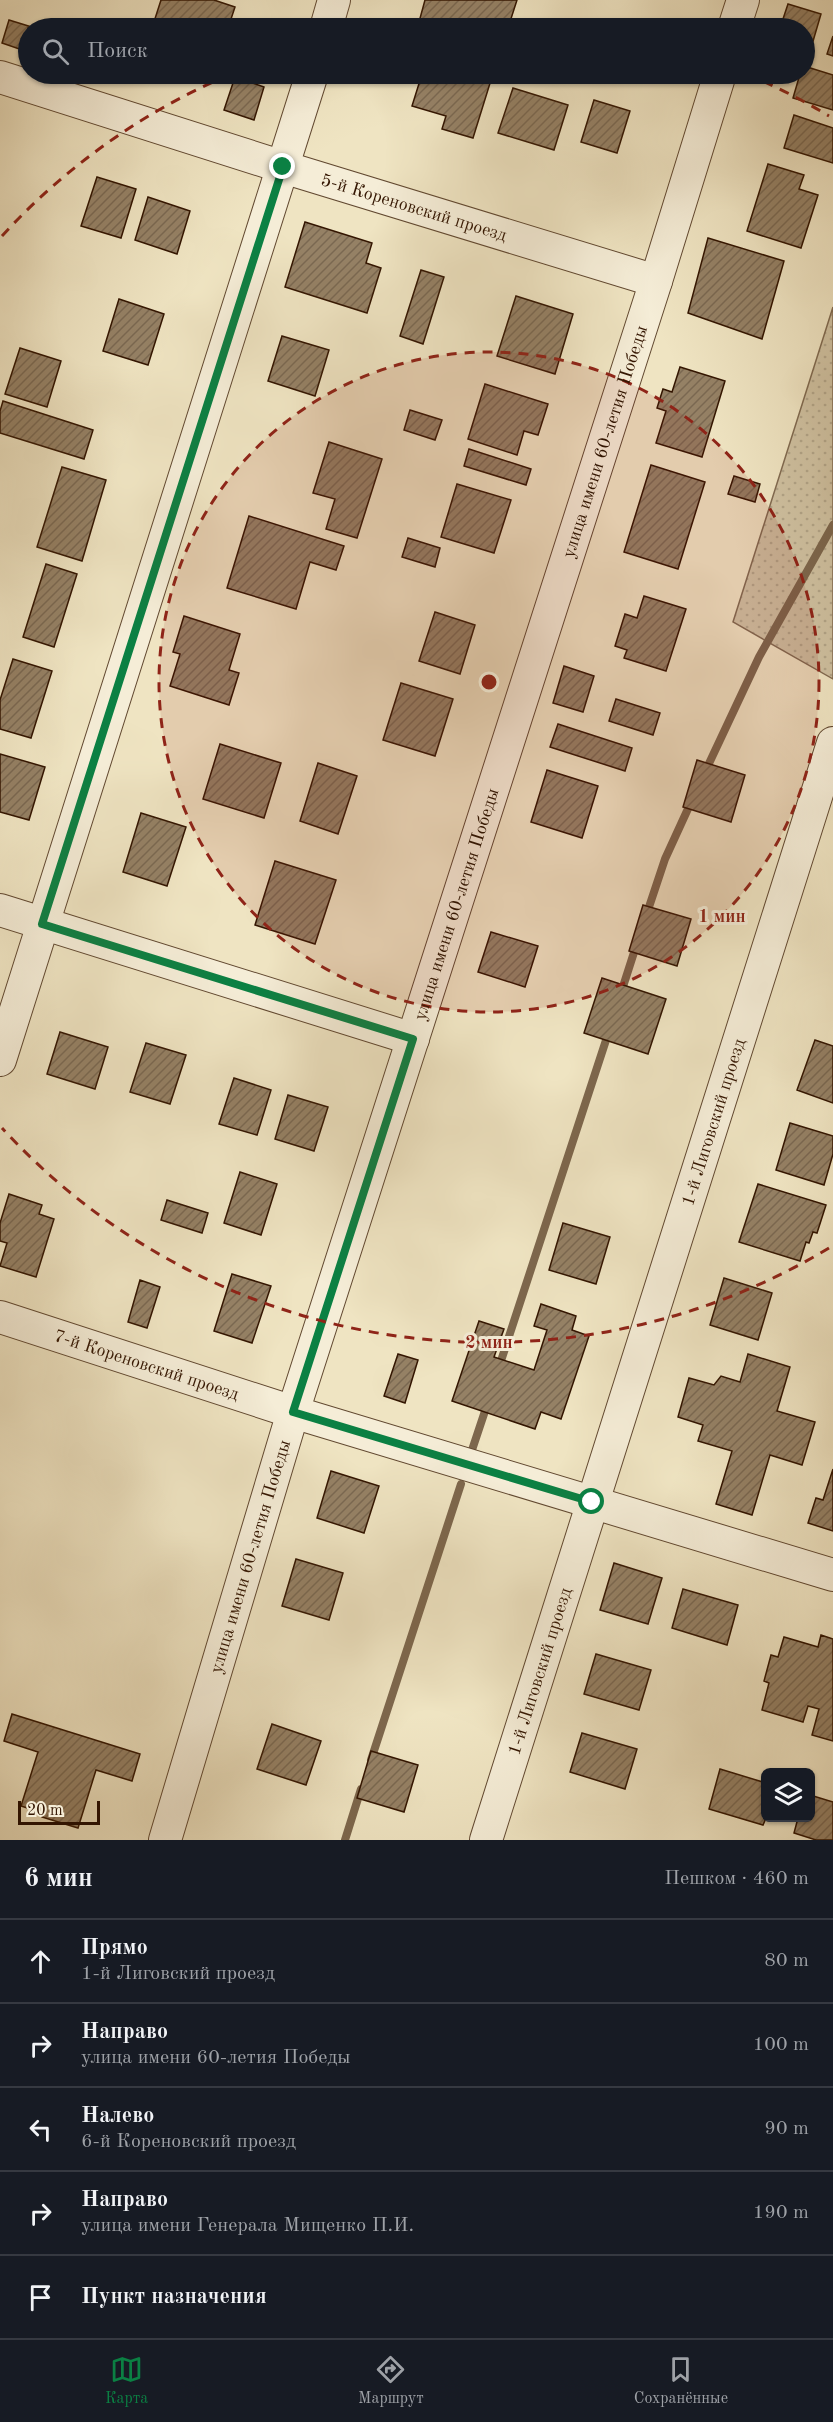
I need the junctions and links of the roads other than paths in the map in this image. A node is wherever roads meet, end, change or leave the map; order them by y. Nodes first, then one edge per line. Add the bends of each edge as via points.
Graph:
1 (334, 0) edge
2 (742, 0) edge
3 (329, 18) edge
4 (737, 18) edge
5 (0, 77) edge
6 (18, 83) edge
7 (22, 84) edge
8 (309, 84) edge
9 (717, 84) edge
10 (283, 167) junction
11 (656, 281) junction
12 (833, 743) edge
13 (0, 910) edge
14 (42, 924) junction
15 (413, 1039) junction
16 (0, 1060) edge
17 (0, 1317) edge
18 (293, 1412) junction
19 (592, 1502) junction
20 (833, 1575) edge
21 (165, 1840) edge
22 (486, 1840) edge

1 - 3 street
2 - 4 street
5 - 6 street, 5-й Кореновский проезд
7 - 10 street, 5-й Кореновский проезд
8 - 10 street
9 - 11 street, улица имени 60-летия Победы
10 - 11 street, 5-й Кореновский проезд
10 - 14 street
11 - 15 street, улица имени 60-летия Победы
12 - 19 street, 1-й Лиговский проезд
13 - 14 street
14 - 15 street
14 - 16 street
15 - 18 street, улица имени 60-летия Победы
17 - 18 street, 7-й Кореновский проезд
18 - 19 street
18 - 21 street, улица имени 60-летия Победы
19 - 20 street
19 - 22 street, 1-й Лиговский проезд

